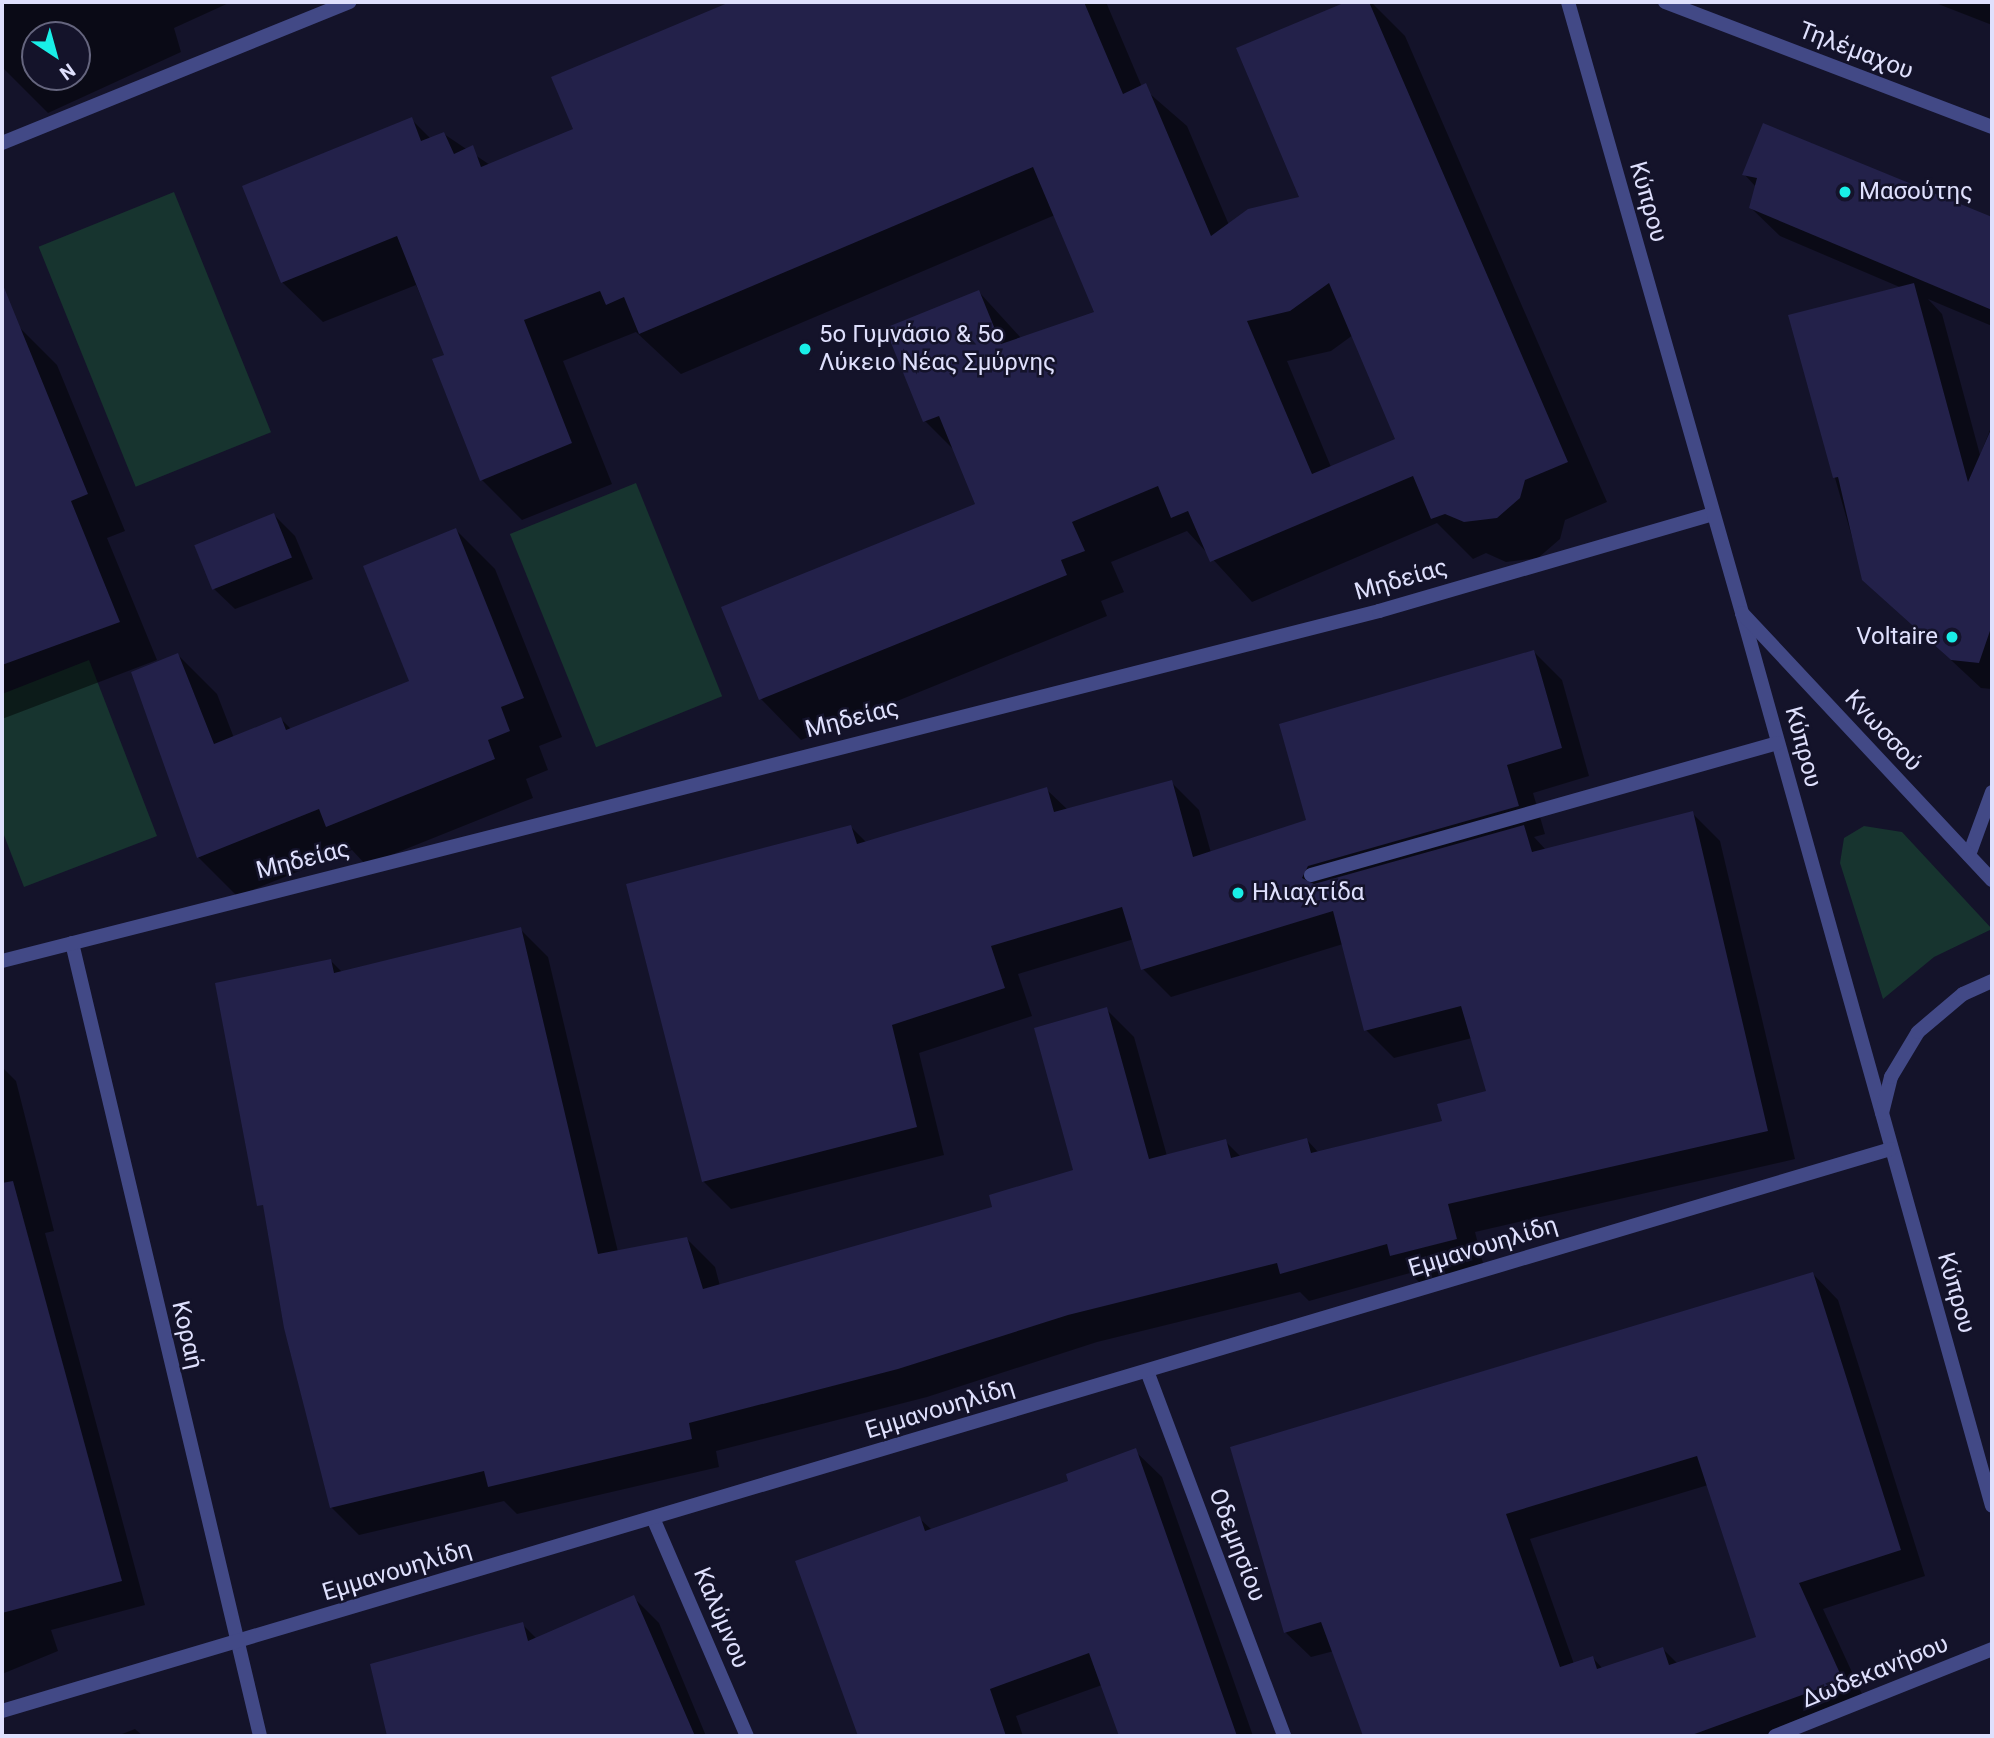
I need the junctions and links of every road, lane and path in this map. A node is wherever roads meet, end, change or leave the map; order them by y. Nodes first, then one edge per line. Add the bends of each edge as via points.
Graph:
1 (349, 2) edge
2 (1568, 2) edge
3 (1665, 2) edge
4 (1992, 127) edge
5 (2, 143) edge
6 (1712, 514) junction
7 (1742, 613) junction
8 (1778, 743) junction
9 (1992, 792) edge
10 (1969, 855) junction
11 (1311, 875) dead end
12 (1992, 880) edge
13 (72, 943) junction
14 (2, 961) edge
15 (1992, 981) edge
16 (1881, 1118) junction
17 (1891, 1149) junction
18 (1147, 1371) junction
19 (1992, 1506) edge
20 (653, 1518) junction
21 (236, 1643) junction
22 (1992, 1649) edge
23 (2, 1711) edge
24 (260, 1736) edge
25 (747, 1736) edge
26 (1284, 1736) edge
27 (1775, 1736) edge

1 - 5 street
2 - 6 street, Κύπρου
3 - 4 street, Τηλέμαχου
6 - 7 street, Κύπρου
6 - 13 street, Μηδείας via 1379,611
7 - 8 street, Κύπρου
7 - 10 street, Κνωσσού
8 - 11 street
8 - 16 street, Κύπρου
9 - 10 street
10 - 12 street, Κνωσσού
13 - 14 street, Μηδείας
13 - 21 street, Κοραή
15 - 16 street via 1964,994 1918,1032 1891,1077
16 - 17 street, Κύπρου
17 - 18 street, Εμμανουηλίδη
17 - 19 street, Κύπρου
18 - 20 street, Εμμανουηλίδη
18 - 26 street, Οδεμησίου
20 - 21 street, Εμμανουηλίδη
20 - 25 street, Καλύμνου
21 - 23 street, Εμμανουηλίδη
21 - 24 street, Κοραή
22 - 27 street, Δωδεκανήσου

